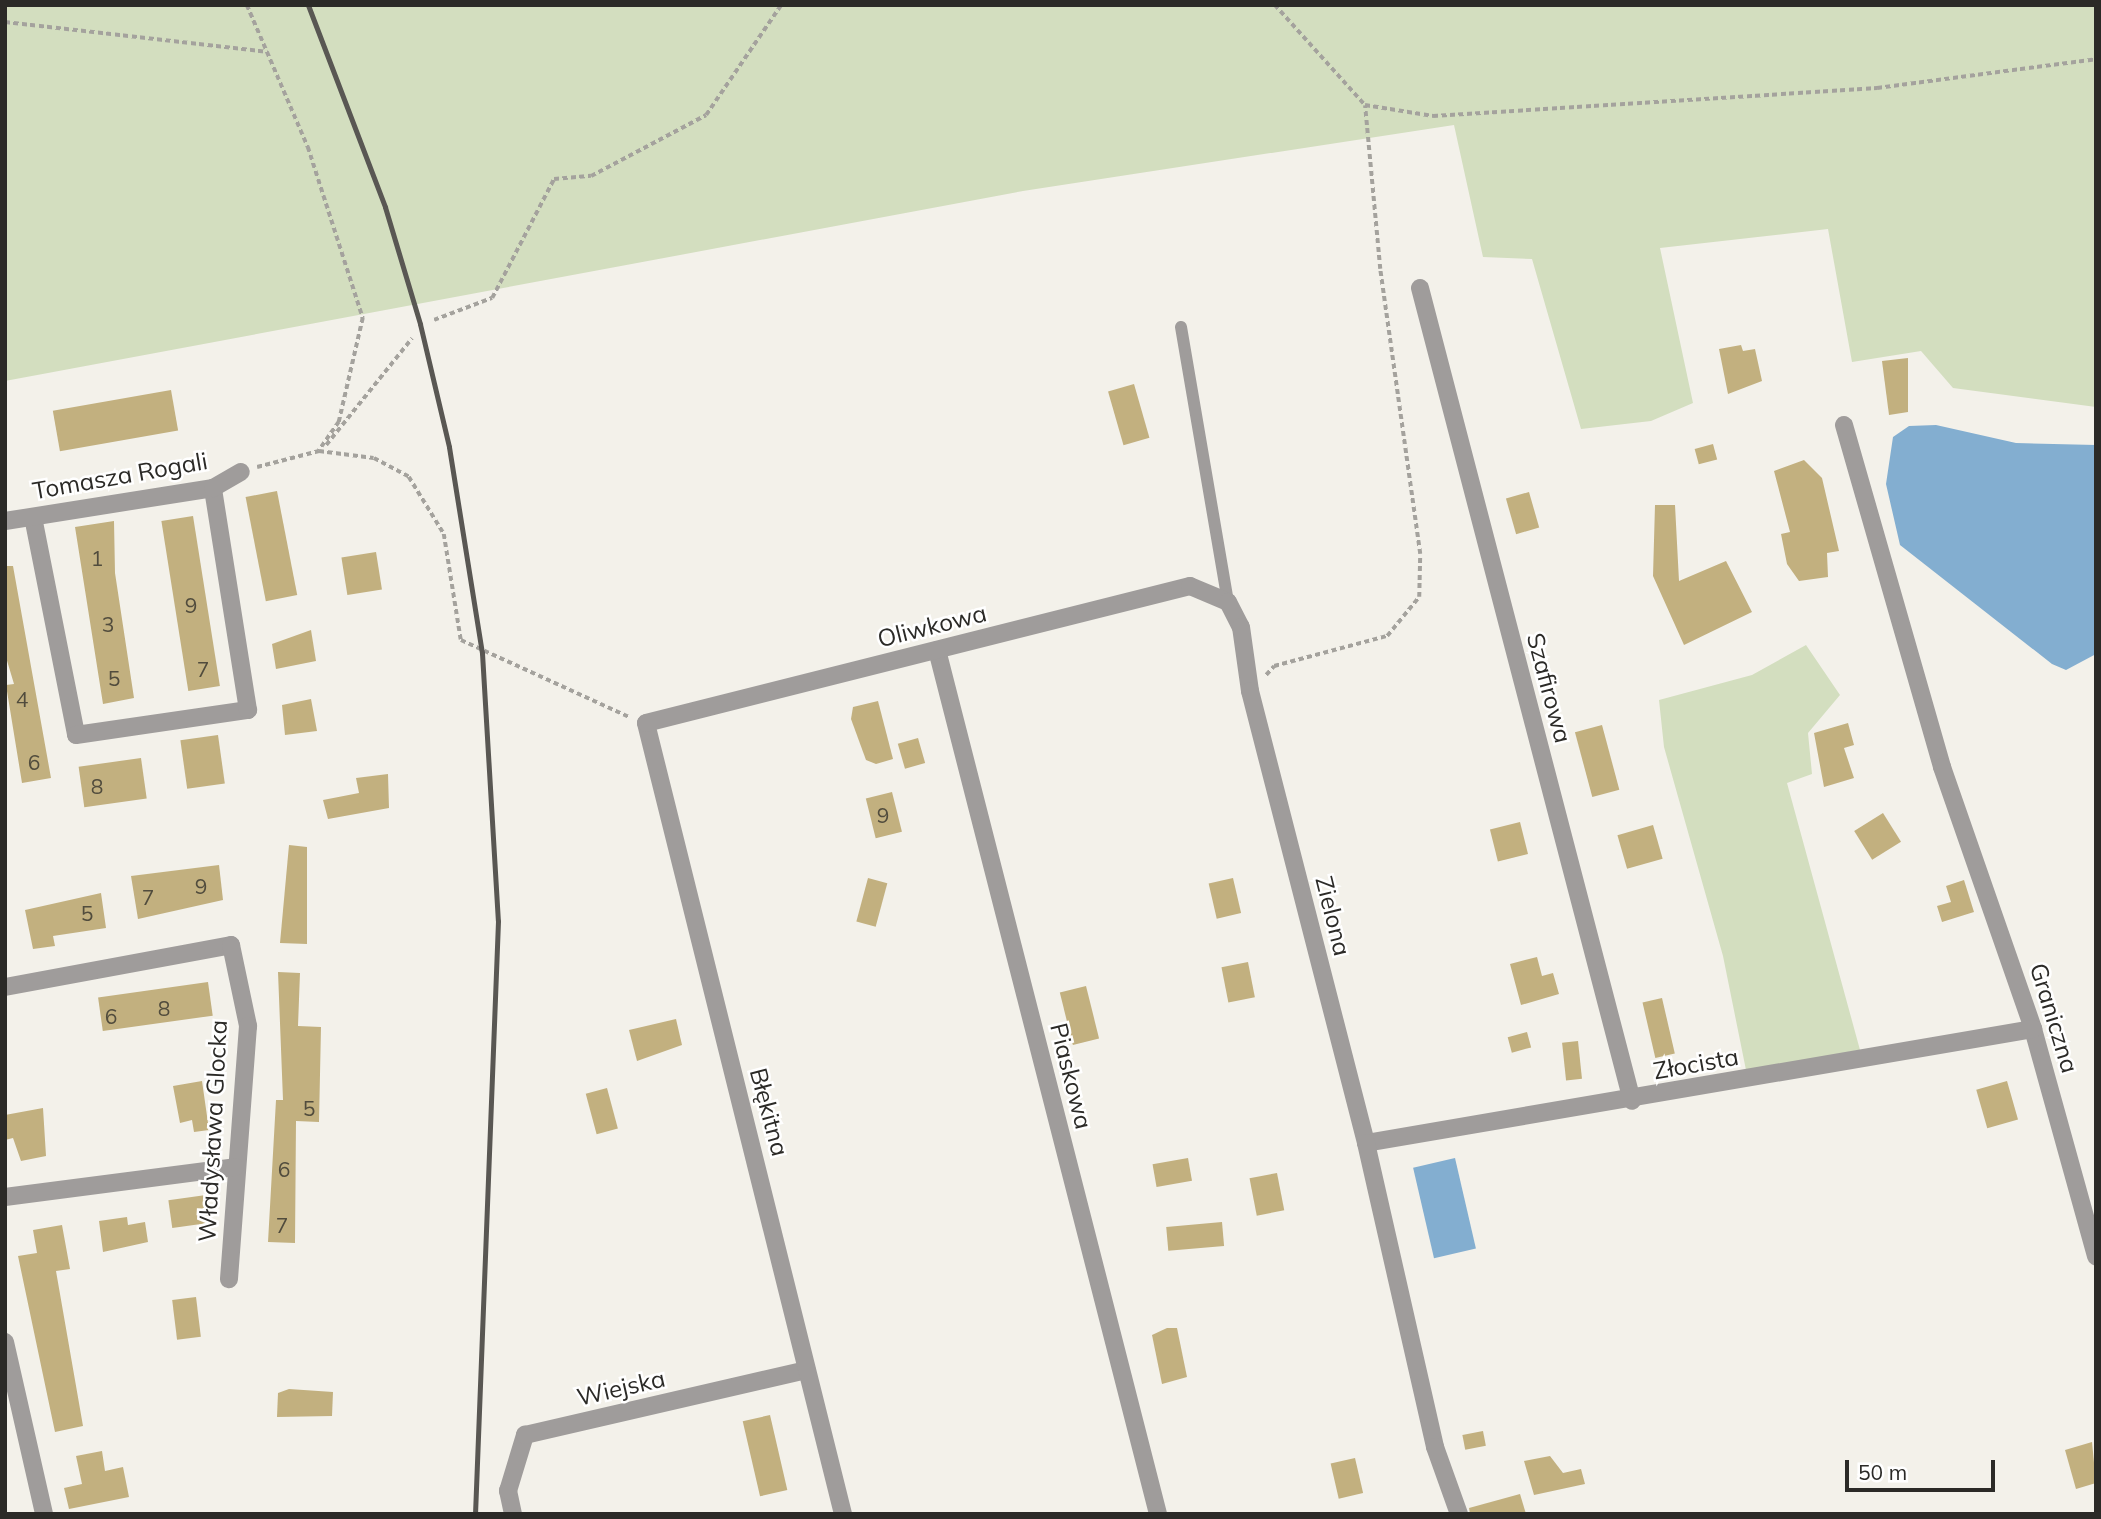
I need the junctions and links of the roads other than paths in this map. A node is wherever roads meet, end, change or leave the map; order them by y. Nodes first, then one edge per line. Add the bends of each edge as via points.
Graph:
1 (1420, 288) dead end
2 (1181, 327) dead end
3 (1844, 425) dead end
4 (241, 471) road end
5 (213, 488) junction
6 (33, 517) junction
7 (5, 521) edge
8 (1228, 602) junction
9 (937, 650) junction
10 (646, 723) joint
11 (5, 987) edge
12 (2033, 1029) junction
13 (1632, 1101) junction
14 (1366, 1143) junction
15 (235, 1167) junction
16 (5, 1197) edge
17 (2096, 1256) edge
18 (229, 1279) dead end
19 (5, 1342) edge
20 (8, 1368) edge
21 (807, 1370) junction
22 (44, 1514) edge
23 (513, 1514) edge
24 (843, 1514) edge
25 (1158, 1514) edge
26 (1459, 1514) edge

1 - 13 street, Szafirowa
2 - 8 lane, Zielona
3 - 12 street, Graniczna via 1942,766
4 - 5 street, Tomasza Rogali
5 - 6 street, Tomasza Rogali
5 - 6 street via 248,710 76,735
6 - 7 street, Tomasza Rogali
8 - 9 street, Oliwkowa via 1190,586
8 - 14 street, Zielona via 1241,627 1250,691
9 - 10 street, Oliwkowa
9 - 25 street, Piaskowa
10 - 21 street, Błękitna
11 - 15 street, Władysława Glocka via 231,946 248,1026
12 - 13 street, Złocista
12 - 17 street, Graniczna
13 - 14 street, Złocista
14 - 26 street, Zielona via 1435,1447
15 - 16 street
15 - 18 street, Władysława Glocka
19 - 20 street
20 - 22 street
21 - 23 street, Wiejska via 525,1435 508,1491
21 - 24 street, Błękitna

